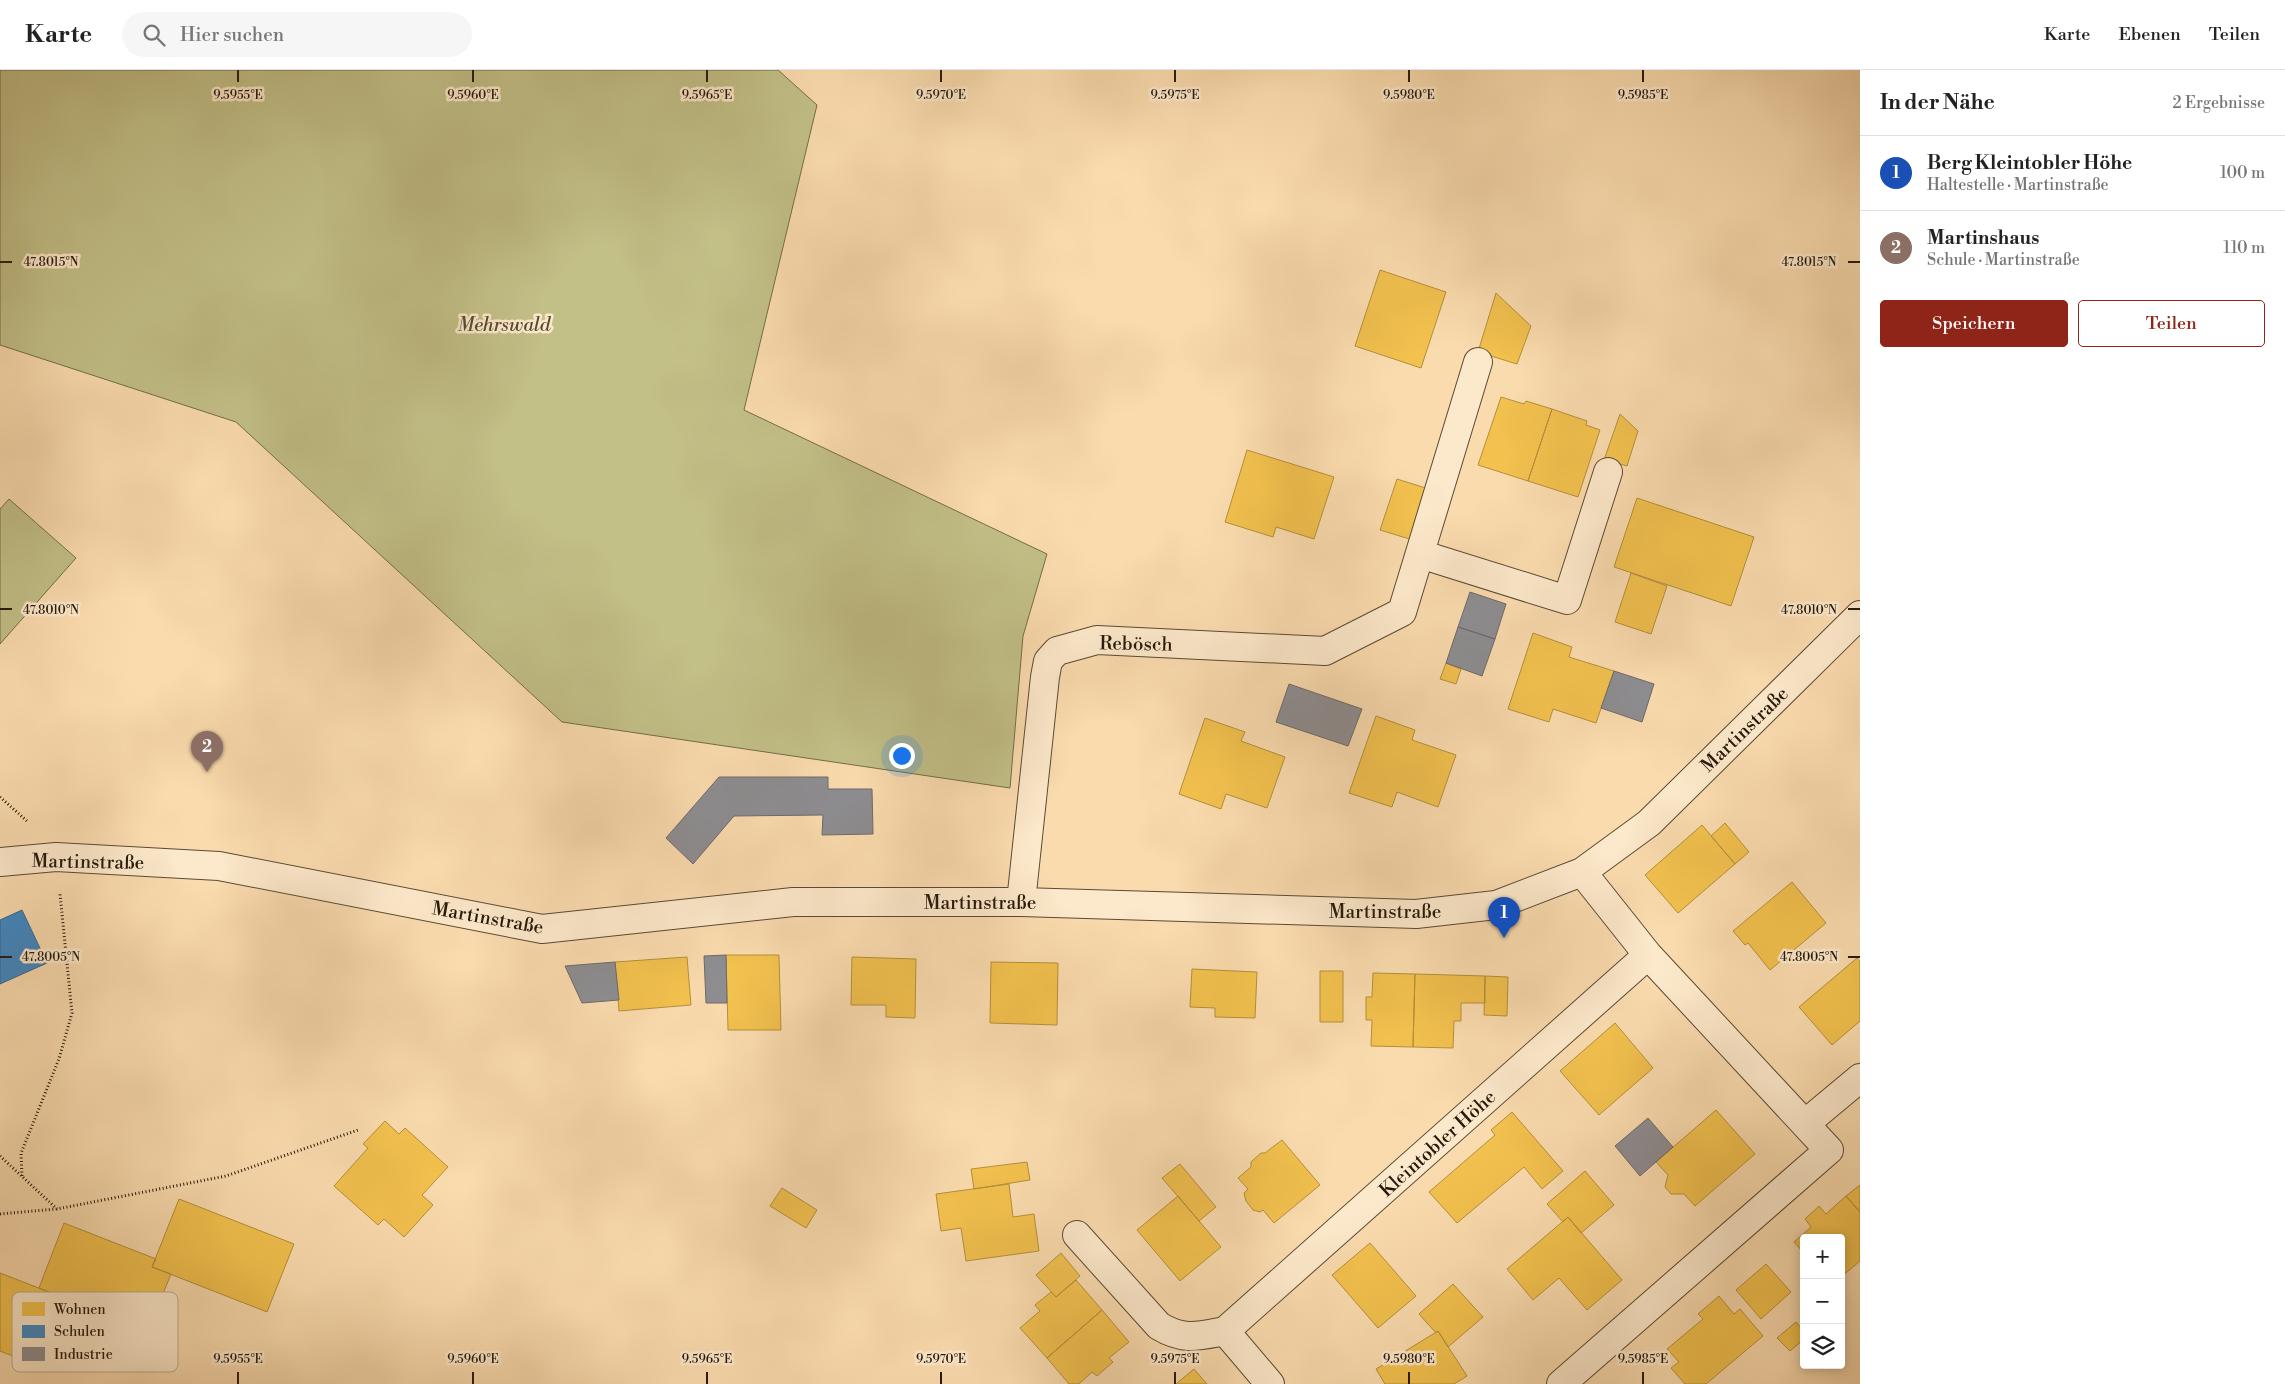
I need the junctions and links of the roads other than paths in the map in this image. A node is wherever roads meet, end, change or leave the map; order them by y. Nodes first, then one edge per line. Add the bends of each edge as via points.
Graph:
1 (1478, 362) dead end
2 (1608, 472) dead end
3 (1420, 554) junction
4 (1860, 615) edge
5 (0, 862) edge
6 (1582, 872) junction
7 (1021, 902) junction
8 (1648, 954) junction
9 (1860, 1078) edge
10 (1806, 1123) junction
11 (1077, 1235) dead end
12 (1225, 1331) junction
13 (1270, 1384) edge
14 (1561, 1384) edge

1 - 3 street
2 - 3 street via 1567,600
3 - 7 street, Rebösch via 1402,612 1325,651 1097,640 1057,651 1048,661 1045,677
4 - 6 street, Martinstraße via 1649,822
5 - 7 street, Martinstraße via 56,857 219,866 542,929 793,902
6 - 7 street, Martinstraße via 1496,905 1416,914
6 - 8 street
8 - 10 street
8 - 12 street, Kleintobler Höhe
9 - 10 street
10 - 14 street via 1829,1150
11 - 12 street via 1159,1326 1174,1335 1195,1336
12 - 13 street

